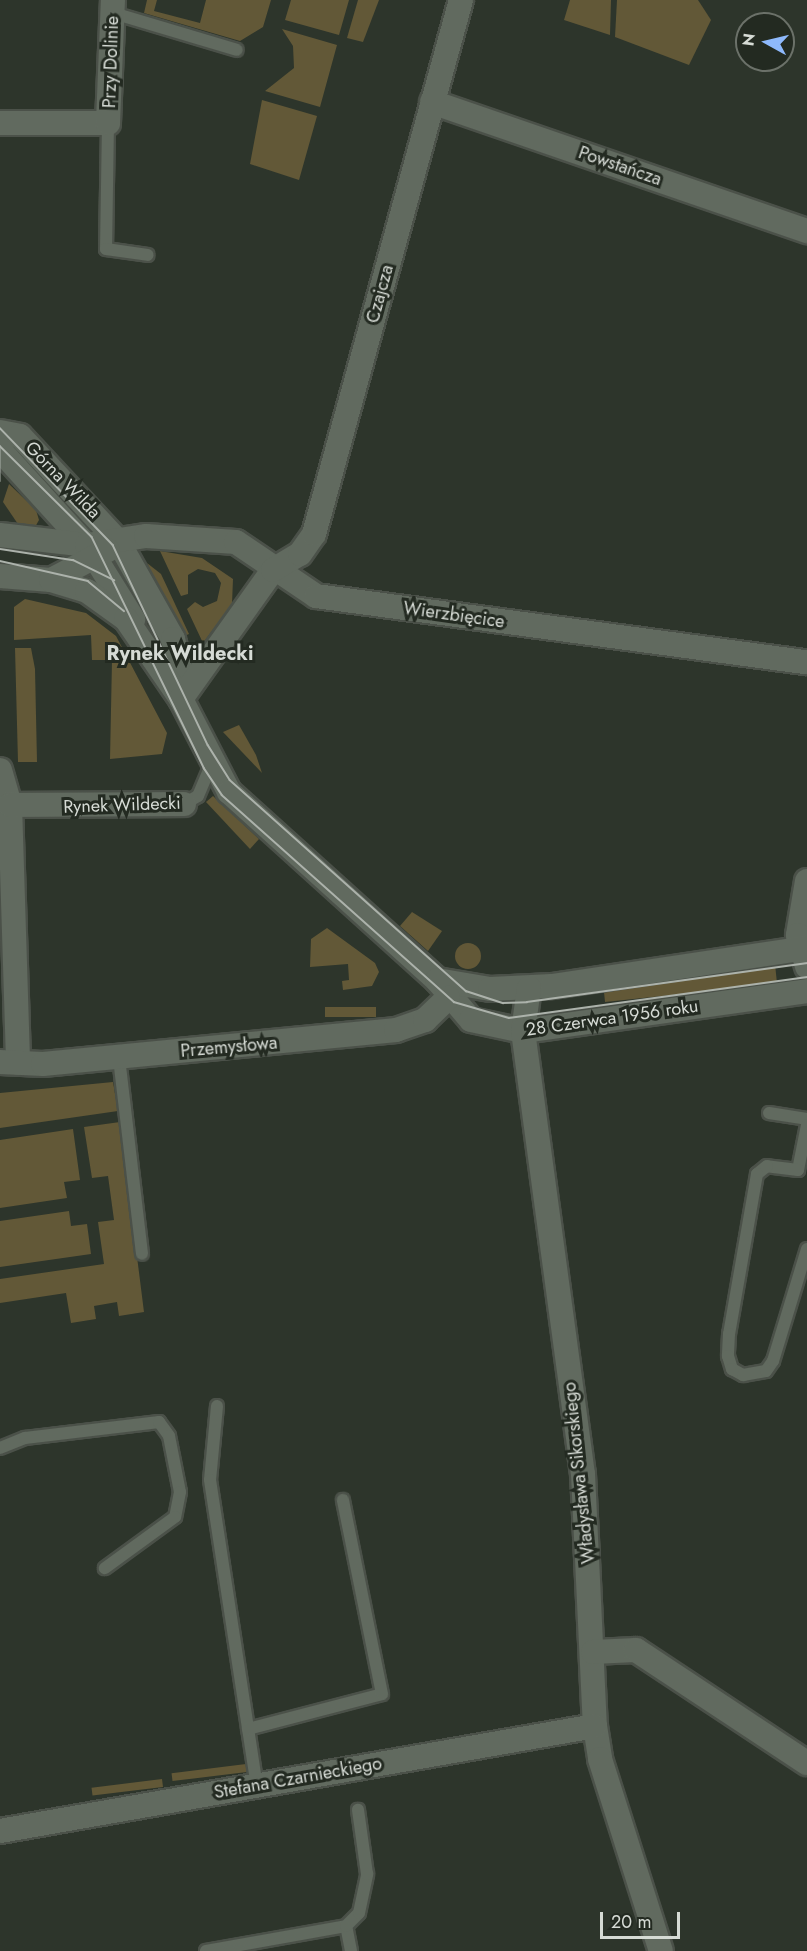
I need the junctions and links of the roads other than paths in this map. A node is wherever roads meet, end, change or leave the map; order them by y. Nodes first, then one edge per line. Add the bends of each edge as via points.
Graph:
1 (461, 0) edge
2 (113, 7) edge
3 (237, 50) dead end
4 (432, 102) junction
5 (0, 123) edge
6 (108, 123) junction
7 (807, 231) edge
8 (148, 255) dead end
9 (0, 432) edge
10 (0, 450) edge
11 (55, 509) junction
12 (0, 535) edge
13 (44, 541) junction
14 (118, 541) junction
15 (92, 552) junction
16 (273, 570) junction
17 (0, 576) edge
18 (51, 580) junction
19 (145, 640) junction
20 (807, 662) edge
21 (181, 699) junction
22 (211, 765) junction
23 (0, 770) edge
24 (184, 804) joint
25 (9, 805) junction
26 (807, 881) edge
27 (804, 955) edge
28 (529, 988) junction
29 (442, 989) junction
30 (807, 991) edge
31 (523, 1031) junction
32 (118, 1058) junction
33 (9, 1063) edge
34 (770, 1113) dead end
35 (807, 1119) edge
36 (807, 1125) edge
37 (803, 1171) edge
38 (807, 1249) edge
39 (142, 1254) dead end
40 (217, 1406) dead end
41 (0, 1448) edge
42 (343, 1500) dead end
43 (105, 1568) dead end
44 (593, 1652) junction
45 (595, 1726) junction
46 (248, 1729) junction
47 (807, 1763) edge
48 (257, 1786) junction
49 (358, 1810) dead end
50 (0, 1831) edge
51 (346, 1926) junction
52 (206, 1951) edge
53 (351, 1951) edge
54 (661, 1951) edge

1 - 4 street, Czajcza
2 - 3 lane
2 - 6 street, Przy Dolinie
4 - 7 street, Powstańcza
4 - 16 street, Czajcza via 317,527 300,554
5 - 6 street, Przy Dolinie
6 - 8 lane via 106,249
9 - 14 street, Górna Wilda via 20,436
10 - 11 street, Górna Wilda
11 - 13 street via 59,529
11 - 15 street, Górna Wilda
12 - 13 street
13 - 15 street
14 - 15 street
14 - 16 street, Wierzbięcice via 146,536 236,542 257,552
14 - 21 street, 28 Czerwca 1956 roku via 173,639 182,674
15 - 18 street
15 - 19 street, 28 Czerwca 1956 roku
16 - 20 street, Wierzbięcice via 325,597
16 - 21 street
17 - 18 street
18 - 19 street, 28 Czerwca 1956 roku via 87,591
19 - 21 street, 28 Czerwca 1956 roku via 162,678
21 - 22 street, 28 Czerwca 1956 roku
22 - 24 lane, Rynek Wildecki via 198,796
22 - 29 street, 28 Czerwca 1956 roku via 276,838
23 - 25 street
24 - 25 street, Rynek Wildecki
25 - 33 street
26 - 27 street
27 - 28 street
28 - 29 street
28 - 31 street, Władysława Sikorskiego
29 - 31 street, 28 Czerwca 1956 roku via 478,1023
29 - 32 street, Przemysłowa via 424,1020 396,1030
30 - 31 street, 28 Czerwca 1956 roku
31 - 44 street, Władysława Sikorskiego via 583,1474
32 - 33 street, Przemysłowa
32 - 39 lane
34 - 35 lane
36 - 37 lane
37 - 38 lane via 767,1166 757,1174 729,1334 732,1369 743,1376 766,1371 773,1361
40 - 46 lane via 210,1480
41 - 43 lane via 26,1438 159,1422 169,1436 180,1492 175,1517
42 - 46 lane via 382,1694
44 - 45 street, Władysława Sikorskiego
44 - 47 street via 636,1650
45 - 48 street, Stefana Czarnieckiego
45 - 54 street, Władysława Sikorskiego via 600,1760
46 - 48 lane
48 - 50 street, Stefana Czarnieckiego
49 - 51 lane via 365,1894
51 - 52 lane
51 - 53 lane

